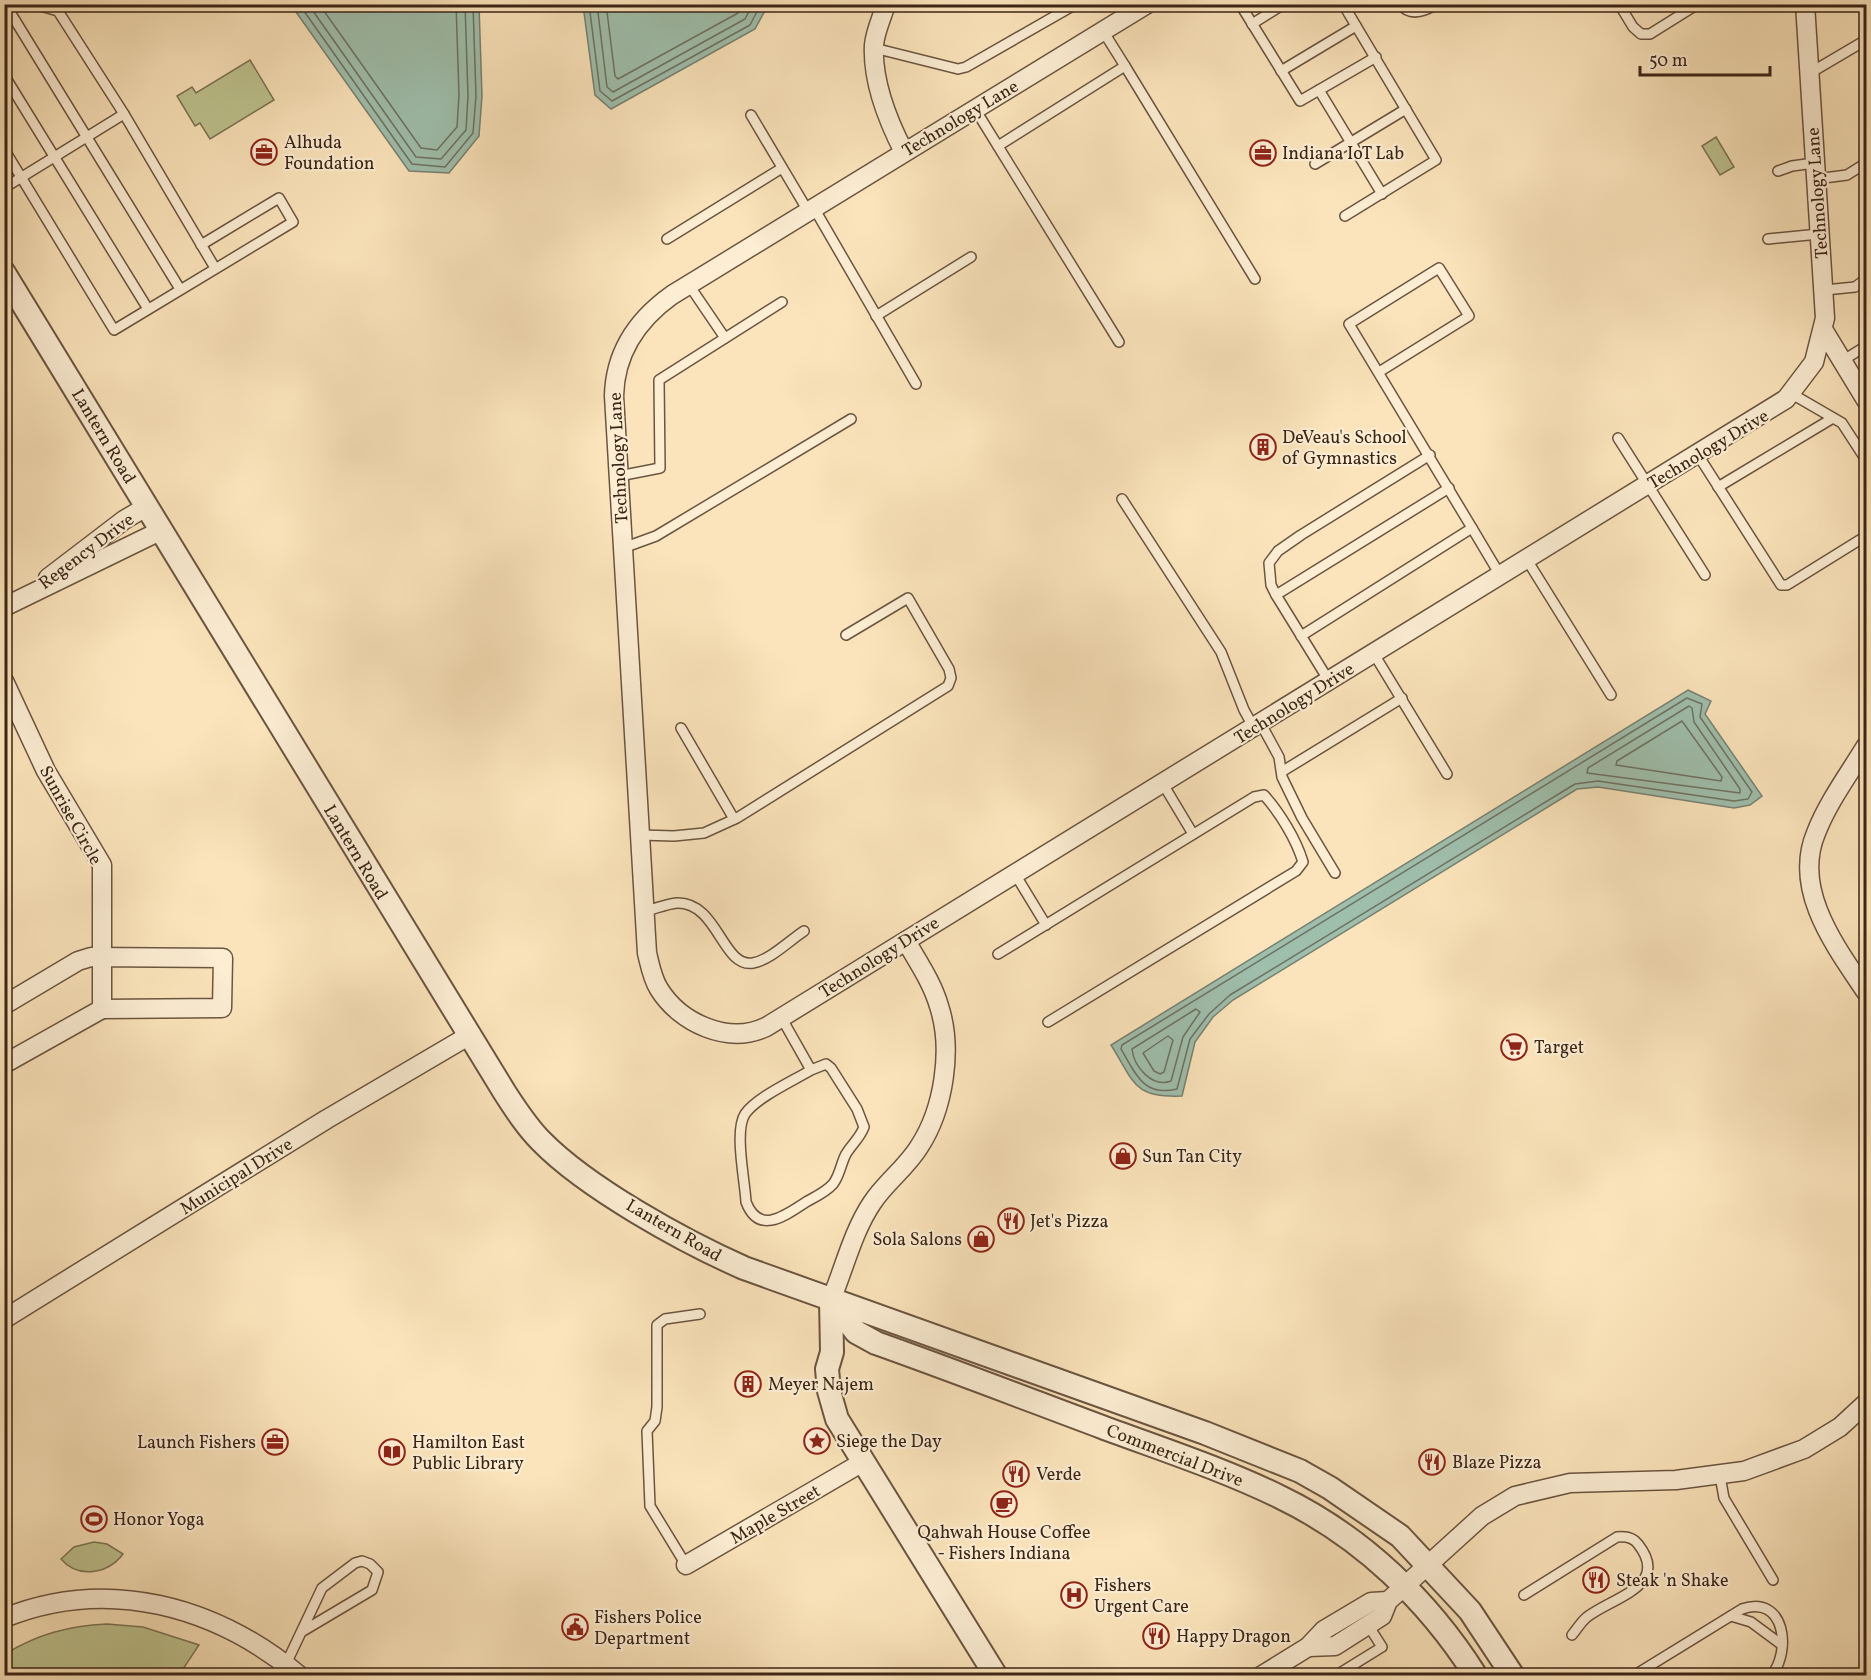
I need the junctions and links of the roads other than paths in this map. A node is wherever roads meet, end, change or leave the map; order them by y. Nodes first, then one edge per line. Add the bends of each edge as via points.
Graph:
1 (11, 4) edge
2 (34, 4) edge
3 (886, 4) edge
4 (1076, 4) edge
5 (1147, 4) edge
6 (1240, 4) edge
7 (1284, 4) edge
8 (1343, 4) edge
9 (1400, 4) edge
10 (1437, 4) edge
11 (1619, 4) edge
12 (1698, 4) edge
13 (1804, 4) edge
14 (1252, 24) junction
15 (1356, 26) junction
16 (1103, 31) junction
17 (1866, 40) edge
18 (874, 48) junction
19 (1376, 57) junction
20 (1125, 66) junction
21 (1281, 71) junction
22 (1810, 73) junction
23 (4, 75) edge
24 (1319, 90) junction
25 (975, 109) junction
26 (1406, 109) junction
27 (124, 114) junction
28 (750, 115) dead end
29 (88, 136) junction
30 (1351, 143) junction
31 (998, 146) junction
32 (4, 149) edge
33 (904, 152) junction
34 (55, 157) junction
35 (1866, 163) edge
36 (1315, 164) dead end
37 (782, 168) junction
38 (1778, 171) dead end
39 (1815, 171) junction
40 (22, 177) junction
41 (4, 188) edge
42 (1382, 194) junction
43 (811, 210) junction
44 (1345, 216) dead end
45 (1819, 234) junction
46 (1768, 238) dead end
47 (667, 239) dead end
48 (201, 245) junction
49 (971, 257) dead end
50 (215, 268) junction
51 (4, 273) edge
52 (1255, 279) dead end
53 (1866, 279) edge
54 (689, 285) junction
55 (180, 289) junction
56 (1825, 290) junction
57 (782, 302) dead end
58 (148, 309) junction
59 (876, 316) junction
60 (1824, 331) junction
61 (725, 338) junction
62 (1119, 342) dead end
63 (1866, 346) edge
64 (1842, 361) junction
65 (1379, 372) junction
66 (1805, 377) joint
67 (916, 384) dead end
68 (1792, 394) junction
69 (1866, 400) edge
70 (1833, 418) junction
71 (851, 419) dead end
72 (1618, 438) dead end
73 (1698, 455) junction
74 (1430, 456) junction
75 (1866, 460) edge
76 (619, 476) junction
77 (1647, 486) junction
78 (1718, 487) junction
79 (1449, 488) junction
80 (1122, 499) dead end
81 (146, 507) junction
82 (1472, 528) junction
83 (160, 531) junction
84 (1866, 536) edge
85 (623, 548) junction
86 (1527, 560) junction
87 (1500, 575) junction
88 (1705, 575) dead end
89 (26, 595) junction
90 (1276, 596) junction
91 (4, 608) edge
92 (846, 635) dead end
93 (1300, 636) junction
94 (1374, 654) junction
95 (4, 681) edge
96 (1329, 681) junction
97 (1611, 695) dead end
98 (1402, 698) junction
99 (1257, 726) junction
100 (681, 728) dead end
101 (1866, 746) edge
102 (1283, 771) junction
103 (1447, 774) dead end
104 (1163, 784) junction
105 (734, 819) junction
106 (1193, 834) junction
107 (640, 836) junction
108 (1335, 873) dead end
109 (1015, 874) junction
110 (645, 911) junction
111 (1046, 925) junction
112 (804, 930) dead end
113 (906, 941) junction
114 (998, 954) dead end
115 (103, 957) junction
116 (1866, 992) edge
117 (4, 1005) edge
118 (102, 1009) junction
119 (778, 1019) junction
120 (1048, 1022) dead end
121 (470, 1035) junction
122 (4, 1064) edge
123 (811, 1070) junction
124 (831, 1300) junction
125 (700, 1314) dead end
126 (887, 1317) joint
127 (4, 1319) edge
128 (1866, 1403) edge
129 (864, 1461) junction
130 (1720, 1476) junction
131 (686, 1565) joint
132 (1773, 1580) dead end
133 (1409, 1582) junction
134 (1524, 1595) dead end
135 (1731, 1616) junction
136 (4, 1618) edge
137 (1368, 1625) junction
138 (303, 1631) junction
139 (1572, 1635) dead end
140 (1782, 1645) junction
141 (1308, 1647) junction
142 (293, 1670) edge
143 (996, 1676) edge
144 (1261, 1676) edge
145 (1335, 1676) edge
146 (1476, 1676) edge
147 (1513, 1676) edge
148 (1633, 1676) edge
149 (1771, 1676) edge

1 - 29 lane via 10,12
2 - 27 lane via 58,10
3 - 18 street
4 - 18 lane via 958,69
5 - 16 street, Technology Lane
6 - 14 lane
7 - 14 lane
8 - 15 lane
9 - 10 lane via 1419,13
11 - 12 lane via 1641,34 1650,34
13 - 22 street, Technology Lane
14 - 21 lane
15 - 19 lane
15 - 21 lane
16 - 20 lane
16 - 25 street, Technology Lane
17 - 22 lane
18 - 33 street via 887,115
19 - 24 lane
19 - 26 lane
20 - 31 lane
20 - 52 lane
21 - 24 lane via 1300,101
22 - 39 street, Technology Lane
23 - 34 lane
24 - 30 lane
25 - 31 lane
25 - 33 street, Technology Lane
26 - 30 lane
26 - 42 lane via 1436,160
27 - 29 lane
27 - 48 lane
28 - 37 lane
29 - 34 lane
29 - 55 lane
30 - 36 lane
30 - 42 lane
31 - 62 lane
32 - 40 lane
33 - 43 street, Technology Lane
34 - 40 lane
34 - 58 lane
35 - 39 lane via 1847,175
37 - 43 lane
37 - 47 lane
38 - 39 lane via 1792,166
39 - 45 street, Technology Lane
40 - 41 lane
40 - 58 lane via 114,330
42 - 44 lane
43 - 54 street, Technology Lane
43 - 59 lane
45 - 46 lane
45 - 56 street, Technology Lane
48 - 50 lane
48 - 50 lane via 279,198 293,222
49 - 59 lane
50 - 55 lane
51 - 81 street, Lantern Road
53 - 56 lane via 1855,287
54 - 61 lane
54 - 76 street, Technology Lane via 643,319 620,360 614,396
55 - 58 lane
56 - 60 street, Technology Lane
57 - 61 lane
59 - 67 lane
60 - 64 street
60 - 66 street, Technology Lane
61 - 76 lane via 659,380 660,468
63 - 64 lane
64 - 69 street
65 - 65 lane via 1349,324 1439,268 1469,316
65 - 74 lane
66 - 68 street, Technology Drive
68 - 70 lane
68 - 73 street, Technology Drive via 1776,408
70 - 75 lane via 1842,423
70 - 78 lane
71 - 85 lane via 656,536
72 - 77 lane
73 - 77 street, Technology Drive
73 - 78 lane
74 - 79 lane
74 - 90 lane via 1278,551 1269,562
76 - 85 street, Technology Lane
77 - 86 street, Technology Drive
77 - 88 lane
78 - 84 lane via 1781,585
79 - 82 lane
79 - 90 lane
80 - 99 lane via 1221,652
81 - 83 street, Lantern Road
81 - 89 street, Regency Drive
82 - 87 lane
82 - 93 lane
83 - 89 street, Regency Drive
83 - 121 street, Lantern Road
85 - 107 street, Technology Lane
86 - 87 street, Technology Drive
86 - 97 lane
87 - 94 street, Technology Drive
89 - 91 street, Regency Drive
90 - 93 lane
92 - 105 lane via 908,598 949,669 948,686
93 - 96 lane
94 - 96 street, Technology Drive
94 - 98 lane
95 - 115 street, Sunrise Circle via 46,771 102,865
96 - 99 street, Technology Drive
98 - 102 lane
98 - 103 lane
99 - 102 lane via 1271,741
99 - 104 street, Technology Drive
100 - 105 lane
101 - 116 street via 1815,835 1809,877 1823,921
102 - 108 lane via 1285,784 1302,818
104 - 106 lane
104 - 109 street, Technology Drive
105 - 107 lane via 704,833
106 - 111 lane
106 - 120 lane via 1254,797 1264,795 1303,862 1296,871
107 - 110 street, Technology Lane
109 - 111 lane
109 - 113 street, Technology Drive
110 - 112 lane via 676,903 693,906 707,915 739,960 750,963
110 - 119 street, Technology Lane via 653,980 677,1010 704,1027 744,1035
111 - 114 lane
113 - 119 street, Technology Drive
113 - 124 street via 941,1012 945,1038 940,1090 920,1145 870,1205
115 - 117 street via 78,961
115 - 118 street, Sunrise Circle
115 - 118 street via 223,958 222,1008
118 - 122 street
119 - 123 lane
121 - 124 street, Lantern Road via 521,1118 540,1141 572,1168 723,1258
121 - 127 street, Municipal Drive
123 - 123 lane via 754,1105 740,1129 746,1202 758,1219 780,1219 827,1189 835,1182 847,1152 861,1137 864,1127 857,1109 831,1068 826,1064
124 - 126 street, Lantern Road
124 - 129 street via 829,1391 840,1425
124 - 133 street, Commercial Drive via 855,1332 876,1342 1282,1498 1347,1536
125 - 131 lane via 665,1319 657,1325 657,1407 655,1421 647,1431 650,1506
126 - 133 street, Commercial Drive via 1282,1462 1381,1522
128 - 130 street via 1840,1427 1804,1449 1758,1467
129 - 131 street, Maple Street
129 - 143 street
130 - 132 lane via 1724,1498
130 - 133 street via 1574,1482 1515,1496 1490,1511
133 - 137 street via 1382,1616
133 - 141 street via 1324,1630
133 - 146 street, Commercial Drive
133 - 147 street, Commercial Drive via 1470,1611
134 - 139 lane via 1617,1537 1631,1537 1647,1559 1648,1576 1639,1586 1585,1618
135 - 140 lane via 1751,1622
135 - 140 lane via 1754,1605 1764,1606 1778,1620
135 - 148 lane
136 - 142 street via 61,1600 155,1602 204,1617 248,1639
137 - 141 street via 1335,1646
137 - 145 lane via 1382,1647
138 - 138 lane via 313,1604 330,1581 357,1562 374,1567 378,1572 372,1590
138 - 142 lane
140 - 149 lane
141 - 144 street

